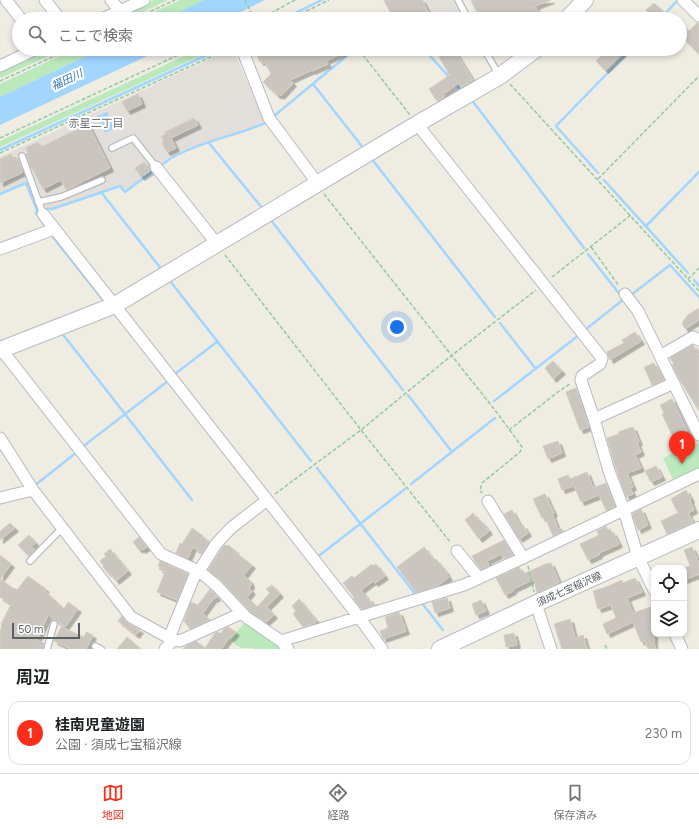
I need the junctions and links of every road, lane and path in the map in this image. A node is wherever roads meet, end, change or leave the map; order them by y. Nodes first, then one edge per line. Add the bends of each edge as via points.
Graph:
1 (6, 0) edge
2 (45, 0) edge
3 (111, 0) edge
4 (144, 0) edge
5 (175, 0) edge
6 (245, 0) edge
7 (295, 0) edge
8 (329, 0) edge
9 (458, 0) edge
10 (585, 0) edge
11 (683, 0) edge
12 (120, 11) joint
13 (15, 12) edge
14 (54, 12) edge
15 (149, 12) edge
16 (251, 12) edge
17 (273, 12) edge
18 (304, 12) edge
19 (464, 12) edge
20 (574, 12) edge
21 (699, 16) edge
22 (21, 56) edge
23 (55, 56) edge
24 (176, 56) edge
25 (213, 56) edge
26 (245, 56) edge
27 (364, 56) edge
28 (489, 56) edge
29 (527, 56) edge
30 (0, 66) edge
31 (501, 75) junction
32 (699, 76) edge
33 (0, 81) edge
34 (417, 124) junction
35 (0, 138) edge
36 (112, 148) dead end
37 (0, 153) edge
38 (22, 156) dead end
39 (156, 167) joint
40 (598, 179) junction
41 (102, 180) dead end
42 (317, 184) junction
43 (38, 202) junction
44 (42, 214) joint
45 (631, 215) junction
46 (54, 229) junction
47 (217, 244) junction
48 (591, 247) junction
49 (0, 249) edge
50 (699, 268) edge
51 (688, 279) junction
52 (544, 284) junction
53 (699, 291) edge
54 (625, 294) joint
55 (115, 305) junction
56 (699, 340) edge
57 (0, 350) edge
58 (451, 356) junction
59 (660, 356) junction
60 (582, 376) junction
61 (674, 383) junction
62 (594, 419) junction
63 (361, 430) junction
64 (509, 430) junction
65 (699, 434) edge
66 (0, 438) edge
67 (699, 474) edge
68 (33, 490) junction
69 (0, 498) edge
70 (267, 500) junction
71 (488, 501) joint
72 (624, 510) junction
73 (62, 528) junction
74 (699, 530) edge
75 (457, 551) joint
76 (638, 557) junction
77 (524, 558) junction
78 (30, 562) dead end
79 (198, 571) junction
80 (479, 578) junction
81 (651, 584) edge
82 (537, 603) junction
83 (242, 613) junction
84 (359, 617) junction
85 (54, 624) dead end
86 (676, 637) edge
87 (171, 639) junction
88 (284, 645) edge
89 (605, 645) dead end
90 (47, 649) edge
91 (165, 649) edge
92 (382, 649) edge
93 (440, 649) edge
94 (551, 649) edge
95 (607, 649) edge
96 (682, 649) edge

1 - 13 street
2 - 14 street
3 - 12 street
4 - 12 street
5 - 15 path
6 - 16 path
7 - 17 path
8 - 18 path
9 - 19 lane
10 - 20 street
11 - 21 street
22 - 30 street
23 - 33 path
24 - 35 path
25 - 37 path
26 - 42 street via 269,118
27 - 34 path
28 - 31 lane
29 - 31 street
31 - 34 street
31 - 40 path
32 - 40 path
34 - 42 street
34 - 52 street
36 - 39 lane via 133,138
38 - 43 lane
39 - 47 street
40 - 45 path
41 - 43 lane via 60,197
42 - 47 street
42 - 58 path
43 - 44 lane
44 - 46 street
45 - 48 path
45 - 51 path
46 - 49 street
46 - 55 street
47 - 55 street
47 - 63 path
48 - 52 path
48 - 54 path
50 - 51 path
51 - 53 path
52 - 58 path
52 - 60 street via 602,358 600,364
54 - 59 street via 638,311
55 - 57 street
55 - 70 street
56 - 59 street via 693,337
57 - 79 street via 161,554
58 - 63 path
58 - 64 path
59 - 61 street
60 - 62 street via 581,380
60 - 64 path
61 - 62 street
61 - 65 street
62 - 72 street via 609,471
63 - 70 path
63 - 75 path
64 - 71 path via 522,447 520,452 482,483 480,490
66 - 68 street
67 - 72 street
68 - 69 street
68 - 73 street
70 - 79 street via 231,528 216,544
70 - 84 street
71 - 77 street
72 - 76 street
72 - 77 street
73 - 78 lane
73 - 87 street via 131,617
74 - 76 street, 須成七宝稲沢線
75 - 80 street
76 - 81 street
76 - 82 street, 須成七宝稲沢線
77 - 80 street
77 - 82 path
79 - 83 street via 217,586
79 - 87 street
80 - 84 street via 464,585
82 - 93 street, 須成七宝稲沢線
82 - 94 street
83 - 87 street via 180,641
83 - 88 street
84 - 88 street
84 - 92 street
85 - 90 lane
86 - 96 street
87 - 91 street
89 - 95 path

